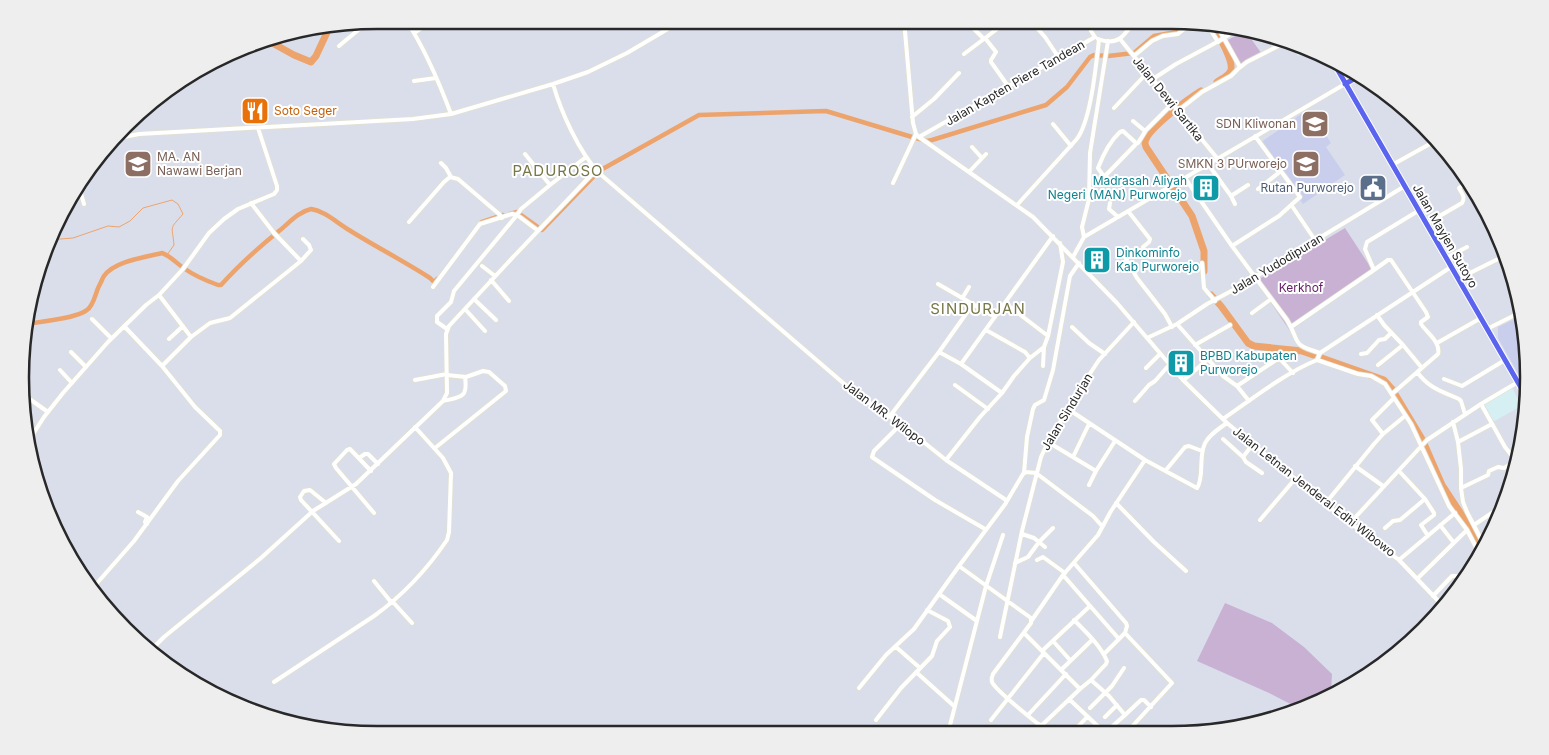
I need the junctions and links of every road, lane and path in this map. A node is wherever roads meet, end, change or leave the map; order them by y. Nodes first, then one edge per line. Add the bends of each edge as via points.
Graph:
1 (360, 29) edge
2 (412, 29) edge
3 (420, 29) edge
4 (668, 29) edge
5 (905, 29) edge
6 (974, 29) edge
7 (996, 29) edge
8 (1038, 29) edge
9 (1092, 29) edge
10 (1129, 29) edge
11 (1184, 29) edge
12 (1213, 31) edge
13 (1219, 32) edge
14 (414, 33) junction
15 (1230, 34) edge
16 (1095, 36) junction
17 (984, 38) junction
18 (1120, 39) junction
19 (1100, 40) junction
20 (1221, 40) junction
21 (1108, 41) junction
22 (339, 46) dead end
23 (1279, 46) edge
24 (964, 54) dead end
25 (1134, 56) junction
26 (1059, 58) junction
27 (1240, 67) junction
28 (1339, 71) edge
29 (959, 73) dead end
30 (1147, 73) junction
31 (436, 78) junction
32 (1153, 80) junction
33 (1353, 80) edge
34 (414, 81) dead end
35 (553, 84) junction
36 (1345, 84) junction
37 (1008, 86) junction
38 (1173, 104) junction
39 (1114, 108) dead end
40 (1178, 110) junction
41 (451, 114) junction
42 (912, 117) junction
43 (1133, 121) dead end
44 (1053, 124) dead end
45 (258, 128) junction
46 (1145, 131) junction
47 (1254, 136) junction
48 (126, 137) edge
49 (918, 138) junction
50 (1137, 143) junction
51 (1430, 144) edge
52 (1071, 146) junction
53 (972, 148) dead end
54 (525, 154) dead end
55 (586, 157) junction
56 (1217, 158) junction
57 (441, 163) dead end
58 (1208, 164) junction
59 (1392, 165) junction
60 (597, 171) junction
61 (1281, 171) junction
62 (969, 172) junction
63 (451, 177) junction
64 (1185, 178) junction
65 (893, 183) dead end
66 (550, 185) junction
67 (1248, 185) dead end
68 (1404, 186) junction
69 (1462, 186) edge
70 (1258, 189) dead end
71 (81, 194) edge
72 (1231, 196) junction
73 (251, 203) junction
74 (1110, 203) dead end
75 (84, 204) dead end
76 (1235, 204) dead end
77 (1017, 205) junction
78 (1292, 206) junction
79 (1128, 211) junction
80 (1418, 211) junction
81 (518, 213) junction
82 (500, 216) junction
83 (1118, 217) junction
84 (409, 222) dead end
85 (1426, 224) junction
86 (538, 229) junction
87 (1053, 236) junction
88 (1084, 237) junction
89 (303, 238) dead end
90 (1315, 240) junction
91 (1060, 243) junction
92 (1232, 246) junction
93 (1143, 247) dead end
94 (1467, 247) dead end
95 (1125, 257) dead end
96 (1073, 258) junction
97 (1446, 258) junction
98 (1499, 258) edge
99 (301, 261) junction
100 (1079, 263) junction
101 (1202, 263) dead end
102 (482, 266) dead end
103 (1452, 268) junction
104 (1374, 270) junction
105 (495, 276) junction
106 (1255, 277) junction
107 (1458, 279) junction
108 (491, 280) junction
109 (938, 284) dead end
110 (434, 287) dead end
111 (970, 287) dead end
112 (1413, 292) junction
113 (159, 295) junction
114 (962, 297) junction
115 (474, 299) junction
116 (1272, 299) junction
117 (1215, 300) junction
118 (509, 301) dead end
119 (973, 304) junction
120 (1005, 304) junction
121 (465, 309) junction
122 (1252, 313) dead end
123 (1515, 315) edge
124 (1377, 316) junction
125 (995, 317) junction
126 (92, 318) dead end
127 (1480, 318) junction
128 (496, 320) dead end
129 (1134, 322) junction
130 (1177, 324) junction
131 (1230, 325) dead end
132 (124, 326) junction
133 (183, 326) junction
134 (1172, 326) junction
135 (1072, 327) dead end
136 (1291, 327) junction
137 (447, 329) junction
138 (1487, 329) junction
139 (986, 330) junction
140 (485, 331) dead end
141 (1391, 333) junction
142 (1048, 336) junction
143 (191, 337) junction
144 (112, 338) junction
145 (1147, 338) junction
146 (169, 339) dead end
147 (1195, 344) junction
148 (1437, 344) junction
149 (1403, 345) junction
150 (1044, 346) junction
151 (71, 352) dead end
152 (939, 352) junction
153 (1104, 354) junction
154 (1160, 354) junction
155 (1361, 354) dead end
156 (1318, 357) junction
157 (1030, 358) junction
158 (1208, 359) junction
159 (1505, 360) junction
160 (961, 364) junction
161 (1170, 364) junction
162 (1378, 365) dead end
163 (162, 366) junction
164 (1043, 366) dead end
165 (86, 367) junction
166 (1146, 368) dead end
167 (1422, 368) junction
168 (60, 370) dead end
169 (1418, 372) junction
170 (1293, 373) junction
171 (447, 374) junction
172 (465, 377) junction
173 (1444, 379) dead end
174 (416, 380) dead end
175 (1184, 380) junction
176 (1518, 382) junction
177 (72, 383) junction
178 (955, 385) dead end
179 (1237, 386) junction
180 (1520, 386) edge
181 (1002, 394) junction
182 (1394, 394) junction
183 (31, 400) dead end
184 (443, 401) junction
185 (1135, 401) dead end
186 (1249, 401) junction
187 (1481, 404) junction
188 (988, 409) junction
189 (1068, 409) junction
190 (48, 412) junction
191 (1465, 414) junction
192 (890, 416) junction
193 (1405, 416) junction
194 (1223, 418) junction
195 (1453, 422) junction
196 (1227, 423) junction
197 (901, 424) junction
198 (1089, 424) junction
199 (1492, 424) junction
200 (415, 427) junction
201 (33, 434) edge
202 (1383, 434) junction
203 (1223, 439) dead end
204 (1115, 441) junction
205 (1048, 442) junction
206 (1424, 442) junction
207 (1458, 442) junction
208 (1253, 444) junction
209 (435, 448) junction
210 (1202, 451) junction
211 (1512, 455) edge
212 (1073, 457) junction
213 (1243, 457) junction
214 (359, 458) junction
215 (946, 460) junction
216 (1145, 460) junction
217 (378, 464) junction
218 (1509, 465) edge
219 (1356, 466) junction
220 (371, 470) junction
221 (1166, 470) junction
222 (1400, 471) junction
223 (1096, 472) junction
224 (1024, 473) junction
225 (1036, 473) junction
226 (1262, 473) dead end
227 (1295, 479) junction
228 (1089, 485) dead end
229 (1383, 486) junction
230 (353, 487) junction
231 (1461, 488) junction
232 (1425, 499) junction
233 (1007, 501) junction
234 (326, 503) junction
235 (1116, 503) junction
236 (1325, 504) junction
237 (138, 512) dead end
238 (312, 512) junction
239 (1494, 512) edge
240 (374, 513) dead end
241 (1455, 513) junction
242 (1260, 520) dead end
243 (1350, 523) junction
244 (147, 524) junction
245 (1440, 525) junction
246 (1474, 525) junction
247 (1102, 526) junction
248 (1053, 528) dead end
249 (1385, 528) dead end
250 (986, 529) junction
251 (1467, 530) junction
252 (1022, 534) junction
253 (1002, 535) dead end
254 (1428, 536) junction
255 (1481, 538) edge
256 (339, 541) dead end
257 (1039, 542) junction
258 (1454, 543) junction
259 (1045, 548) dead end
260 (1476, 548) edge
261 (1038, 560) dead end
262 (1399, 560) junction
263 (1015, 563) junction
264 (1074, 563) junction
265 (959, 566) junction
266 (1186, 571) dead end
267 (1064, 574) junction
268 (1457, 577) edge
269 (1418, 578) junction
270 (374, 581) dead end
271 (97, 584) edge
272 (986, 586) junction
273 (940, 594) junction
274 (1433, 596) junction
275 (1007, 600) junction
276 (1439, 601) edge
277 (392, 602) junction
278 (1090, 606) junction
279 (928, 610) junction
280 (1032, 620) junction
281 (1074, 620) junction
282 (977, 621) junction
283 (412, 623) dead end
284 (1024, 633) junction
285 (1125, 633) junction
286 (1000, 637) dead end
287 (1119, 639) junction
288 (1092, 640) junction
289 (1053, 641) junction
290 (155, 646) edge
291 (896, 647) junction
292 (1043, 652) junction
293 (1104, 654) junction
294 (1070, 660) junction
295 (920, 668) junction
296 (1124, 668) dead end
297 (1061, 670) junction
298 (916, 672) junction
299 (1066, 674) junction
300 (1091, 680) junction
301 (274, 682) dead end
302 (859, 688) dead end
303 (1080, 688) junction
304 (1105, 693) junction
305 (1007, 699) junction
306 (1069, 699) junction
307 (1117, 705) junction
308 (954, 706) junction
309 (1150, 706) junction
310 (1090, 708) dead end
311 (1028, 715) junction
312 (1125, 715) junction
313 (1087, 717) junction
314 (1105, 718) dead end
315 (876, 720) dead end
316 (991, 720) dead end
317 (1040, 725) joint
318 (950, 726) edge
319 (1079, 726) edge
320 (1098, 726) edge
321 (1112, 726) edge
322 (1132, 726) edge

1 - 22 street
2 - 14 street
3 - 14 street
4 - 35 street via 605,64
5 - 42 street
6 - 17 street
7 - 17 street
8 - 26 street
9 - 16 street, Jalan Kapten Piere Tandean
10 - 18 street
11 - 25 street via 1178,34 1153,40
12 - 20 street
13 - 20 street
14 - 31 street
15 - 20 street
16 - 19 street
16 - 26 street, Jalan Kapten Piere Tandean
17 - 24 street
17 - 37 street via 996,52 990,62
18 - 21 street
18 - 25 street, Jalan Dewi Sartika
19 - 21 street
19 - 52 street via 1085,121 1079,137
20 - 27 street
20 - 32 street
21 - 88 street via 1090,153 1089,199 1082,227
23 - 27 street
25 - 30 street, Jalan Dewi Sartika
26 - 37 street, Jalan Kapten Piere Tandean
27 - 40 street
28 - 36 main road, Jalan Mayjen Sutoyo
29 - 42 street
30 - 32 street, Jalan Dewi Sartika
30 - 39 street
31 - 34 street
31 - 41 street
32 - 38 street, Jalan Dewi Sartika
33 - 36 main road
35 - 41 street
35 - 55 street, Jalan MR. Wilopo
36 - 47 street
36 - 59 main road, Jalan Mayjen Sutoyo
37 - 49 street, Jalan Kapten Piere Tandean
38 - 40 street, Jalan Dewi Sartika
38 - 46 street
40 - 56 street, Jalan Dewi Sartika
41 - 45 street
42 - 49 street
43 - 46 street
44 - 52 street
45 - 48 street
45 - 73 street via 277,190
46 - 50 street
47 - 56 street
47 - 61 street
49 - 62 street, Jalan Letnan Jenderal Edhi Wibowo
49 - 65 street
50 - 50 street via 1120,163 1104,178 1098,168 1120,132
51 - 59 street
52 - 77 street
53 - 62 street via 984,156
54 - 66 street
55 - 60 street, Jalan MR. Wilopo
55 - 66 street
56 - 58 street
57 - 63 street
58 - 64 street
58 - 72 street
59 - 68 main road, Jalan Mayjen Sutoyo
60 - 86 street
60 - 192 street, Jalan MR. Wilopo via 856,394
61 - 70 street
61 - 78 street via 1300,195
62 - 77 street, Jalan Letnan Jenderal Edhi Wibowo
63 - 82 street via 458,179
63 - 84 street
64 - 79 street
64 - 92 street
66 - 81 street
67 - 72 street
68 - 80 main road, Jalan Mayjen Sutoyo
68 - 90 street, Jalan Yudodipuran
69 - 85 street via 1459,188 1463,195 1462,203
71 - 75 street
72 - 76 street
73 - 99 street via 274,234
73 - 113 street via 224,218
74 - 83 street via 1109,209
77 - 87 street, Jalan Letnan Jenderal Edhi Wibowo
78 - 90 street
78 - 92 street
79 - 83 street
79 - 93 street via 1150,239
80 - 85 main road, Jalan Mayjen Sutoyo
80 - 104 street via 1367,242 1365,249
81 - 82 street
81 - 86 street
81 - 137 street via 437,316 437,322
82 - 110 street via 480,224
83 - 88 street
85 - 97 main road, Jalan Mayjen Sutoyo
86 - 105 street
87 - 91 street, Jalan Letnan Jenderal Edhi Wibowo
87 - 120 street
88 - 96 street
89 - 99 street via 311,250
90 - 106 street, Jalan Yudodipuran
91 - 96 street, Jalan Letnan Jenderal Edhi Wibowo
91 - 142 street via 1063,262
92 - 106 street
94 - 97 street
95 - 134 street
96 - 100 street, Jalan Letnan Jenderal Edhi Wibowo
97 - 103 main road, Jalan Mayjen Sutoyo
98 - 107 street
99 - 143 street via 230,318 210,323
100 - 129 street, Jalan Letnan Jenderal Edhi Wibowo
100 - 224 street via 1070,276 1057,352 1045,397 1033,409
101 - 117 street via 1204,288
102 - 105 street
103 - 107 main road, Jalan Mayjen Sutoyo
103 - 112 street
104 - 112 street via 1391,260
104 - 136 street
105 - 108 street
106 - 116 street
106 - 117 street, Jalan Yudodipuran
107 - 127 main road, Jalan Mayjen Sutoyo
108 - 115 street
108 - 118 street
109 - 114 street
111 - 114 street
112 - 124 street
112 - 148 street via 1428,317 1421,324
113 - 132 street
113 - 133 street
114 - 119 street
115 - 121 street
115 - 128 street
116 - 122 street
116 - 136 street
117 - 130 street, Jalan Yudodipuran
119 - 125 street
119 - 152 street
120 - 125 street
120 - 142 street
121 - 137 street
121 - 140 street
123 - 138 street
124 - 141 street
124 - 156 street
125 - 139 street
126 - 144 street
127 - 138 main road, Jalan Mayjen Sutoyo
127 - 148 street
129 - 145 street, Jalan Letnan Jenderal Edhi Wibowo
129 - 153 street, Jalan Sindurjan
130 - 134 street, Jalan Yudodipuran
130 - 147 street
131 - 147 street
132 - 144 street
132 - 163 street
133 - 143 street
133 - 146 street
134 - 145 street, Jalan Yudodipuran
135 - 153 street
136 - 156 street via 1300,346
137 - 171 street
138 - 159 main road, Jalan Mayjen Sutoyo
139 - 157 street
139 - 160 street
141 - 149 street
141 - 155 street via 1367,353
142 - 150 street
143 - 163 street
144 - 165 street
145 - 154 street, Jalan Letnan Jenderal Edhi Wibowo
147 - 158 street
148 - 167 street via 1439,353
149 - 162 street
149 - 167 street
150 - 157 street
150 - 164 street
151 - 165 street
152 - 160 street
152 - 192 street
153 - 189 street, Jalan Sindurjan
154 - 161 street, Jalan Letnan Jenderal Edhi Wibowo
154 - 166 street
156 - 170 street
156 - 182 street via 1358,374 1371,376
157 - 181 street
158 - 175 street
158 - 179 street
159 - 173 street via 1462,386
159 - 176 main road, Jalan Mayjen Sutoyo
160 - 181 street
161 - 175 street, Jalan Letnan Jenderal Edhi Wibowo
161 - 185 street
163 - 244 street via 220,432
165 - 177 street
167 - 169 street
168 - 177 street
169 - 182 street
169 - 191 street via 1426,384 1459,398
170 - 179 street via 1279,358
170 - 186 street
171 - 172 street
171 - 174 street
171 - 184 street
172 - 184 street via 463,395
172 - 209 street via 489,372 506,391
175 - 194 street, Jalan Letnan Jenderal Edhi Wibowo
176 - 180 main road, Jalan Mayjen Sutoyo
176 - 187 street
177 - 190 street
178 - 188 street
179 - 186 street
181 - 188 street
182 - 193 street
182 - 202 street via 1372,420
183 - 190 street
184 - 200 street
186 - 194 street
187 - 191 street
187 - 199 street
188 - 215 street
189 - 198 street
189 - 205 street, Jalan Sindurjan
190 - 201 street
191 - 195 street
192 - 197 street, Jalan MR. Wilopo
193 - 202 street
193 - 206 street
194 - 196 street, Jalan Letnan Jenderal Edhi Wibowo
195 - 206 street
195 - 207 street
196 - 208 street, Jalan Letnan Jenderal Edhi Wibowo
196 - 210 street via 1209,435
197 - 215 street, Jalan MR. Wilopo
197 - 250 street via 872,457 935,500
198 - 204 street
198 - 212 street
199 - 207 street
199 - 211 street
200 - 209 street
200 - 217 street
202 - 219 street
203 - 213 street
204 - 216 street
204 - 223 street
205 - 212 street
205 - 225 street, Jalan Sindurjan
206 - 222 street
206 - 241 street
207 - 231 street
208 - 213 street
208 - 227 street, Jalan Letnan Jenderal Edhi Wibowo
209 - 277 street via 451,473 448,536 444,545
210 - 221 street via 1185,447
210 - 221 street via 1198,488
212 - 223 street
213 - 226 street
214 - 217 street via 368,454
214 - 220 street
214 - 230 street via 348,449 334,464
215 - 233 street, Jalan MR. Wilopo
216 - 221 street
216 - 235 street
217 - 220 street
218 - 231 street via 1489,471 1488,475
219 - 229 street
219 - 236 street
220 - 230 street
222 - 229 street
222 - 232 street
223 - 228 street
224 - 225 street
224 - 233 street
225 - 247 street
225 - 252 street, Jalan Sindurjan
227 - 236 street, Jalan Letnan Jenderal Edhi Wibowo
227 - 242 street
229 - 243 street
230 - 234 street
230 - 240 street
231 - 246 street
232 - 249 street
232 - 254 street via 1434,513 1421,525
233 - 250 street
234 - 238 street
234 - 238 street via 313,491 304,491 300,499
235 - 247 street
235 - 266 street
236 - 243 street, Jalan Letnan Jenderal Edhi Wibowo
237 - 244 street via 147,516
238 - 256 street
238 - 290 street
239 - 246 street
241 - 245 street
241 - 251 street
243 - 262 street, Jalan Letnan Jenderal Edhi Wibowo
244 - 271 street
245 - 254 street
245 - 258 street
246 - 255 street
247 - 264 street via 1098,536
248 - 257 street
250 - 265 street
251 - 258 street
251 - 260 street
252 - 257 street
252 - 263 street, Jalan Sindurjan
253 - 272 street
254 - 262 street
257 - 259 street
257 - 263 street via 1028,557
258 - 269 street
261 - 267 street via 1043,557
262 - 269 street, Jalan Letnan Jenderal Edhi Wibowo
263 - 275 street, Jalan Sindurjan
264 - 267 street
264 - 285 street via 1126,623
265 - 272 street
265 - 273 street
267 - 278 street
267 - 280 street
268 - 274 street via 1452,576
269 - 274 street, Jalan Letnan Jenderal Edhi Wibowo
270 - 277 street
272 - 275 street
272 - 282 street
273 - 279 street
273 - 282 street
274 - 276 street, Jalan Letnan Jenderal Edhi Wibowo
275 - 280 street
275 - 286 street, Jalan Sindurjan
277 - 283 street
277 - 301 street
278 - 281 street
278 - 287 street
279 - 291 street
279 - 295 street via 948,621 950,627 937,641 932,656
280 - 284 street
281 - 288 street
281 - 289 street
282 - 308 street
284 - 292 street
284 - 305 street via 992,677 994,685
285 - 287 street
285 - 309 street via 1172,683
287 - 293 street
288 - 293 street
288 - 294 street
289 - 292 street
289 - 294 street
291 - 295 street
291 - 302 street
292 - 297 street
292 - 305 street
293 - 300 street via 1107,662
294 - 297 street
295 - 298 street
296 - 304 street
297 - 299 street
298 - 308 street
298 - 315 street
299 - 303 street
299 - 311 street
300 - 303 street
300 - 304 street
303 - 306 street
304 - 307 street
304 - 310 street
305 - 311 street
305 - 316 street
306 - 313 street
306 - 317 street
307 - 312 street
307 - 314 street
308 - 318 street
309 - 312 street via 1143,700 1139,701
309 - 322 street
311 - 317 street
312 - 321 street
313 - 319 street
313 - 320 street

